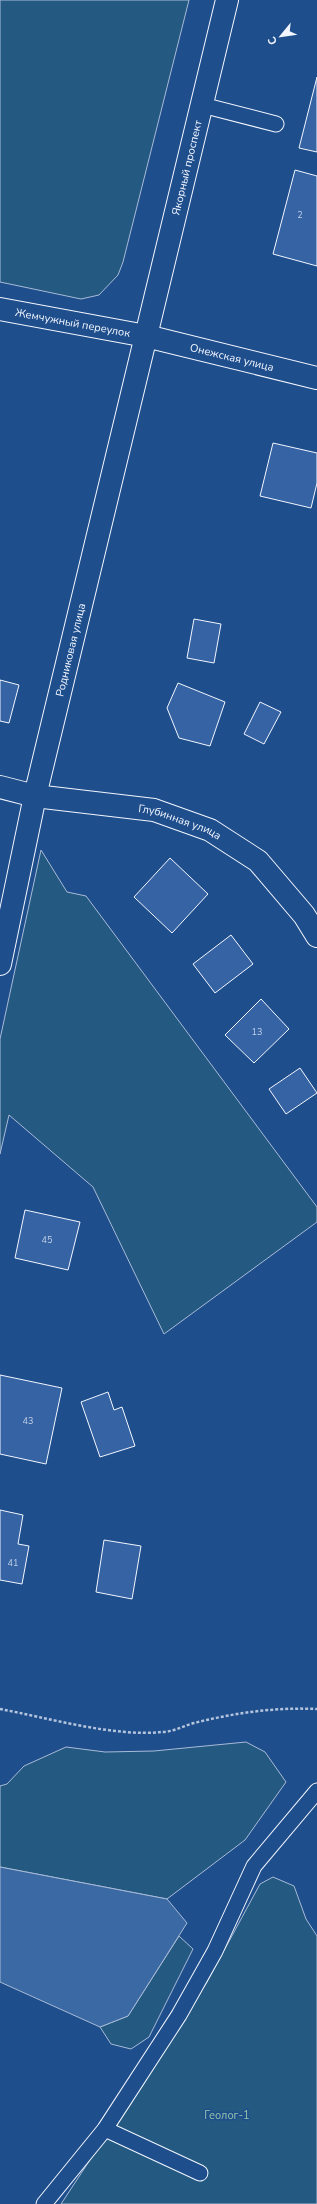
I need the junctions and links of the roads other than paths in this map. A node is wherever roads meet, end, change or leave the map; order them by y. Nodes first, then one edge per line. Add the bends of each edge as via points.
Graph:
1 (227, 0) edge
2 (202, 104) junction
3 (276, 124) dead end
4 (0, 309) edge
5 (146, 336) junction
6 (317, 378) edge
7 (0, 788) edge
8 (35, 796) junction
9 (317, 936) edge
10 (0, 964) edge
11 (317, 1791) edge
12 (105, 2129) junction
13 (200, 2173) dead end
14 (44, 2204) edge

1 - 2 street, Якорный проспект
2 - 3 lane
2 - 5 street, Якорный проспект
4 - 5 street, Жемчужный переулок
5 - 6 street, Онежская улица
5 - 8 street, Родниковая улица
7 - 8 street, Глубинная улица
8 - 9 street, Глубинная улица via 154,810 210,830 258,861 304,915
8 - 10 street, Родниковая улица
11 - 12 lane via 254,1866 215,1951 179,2015
12 - 13 lane
12 - 14 lane

